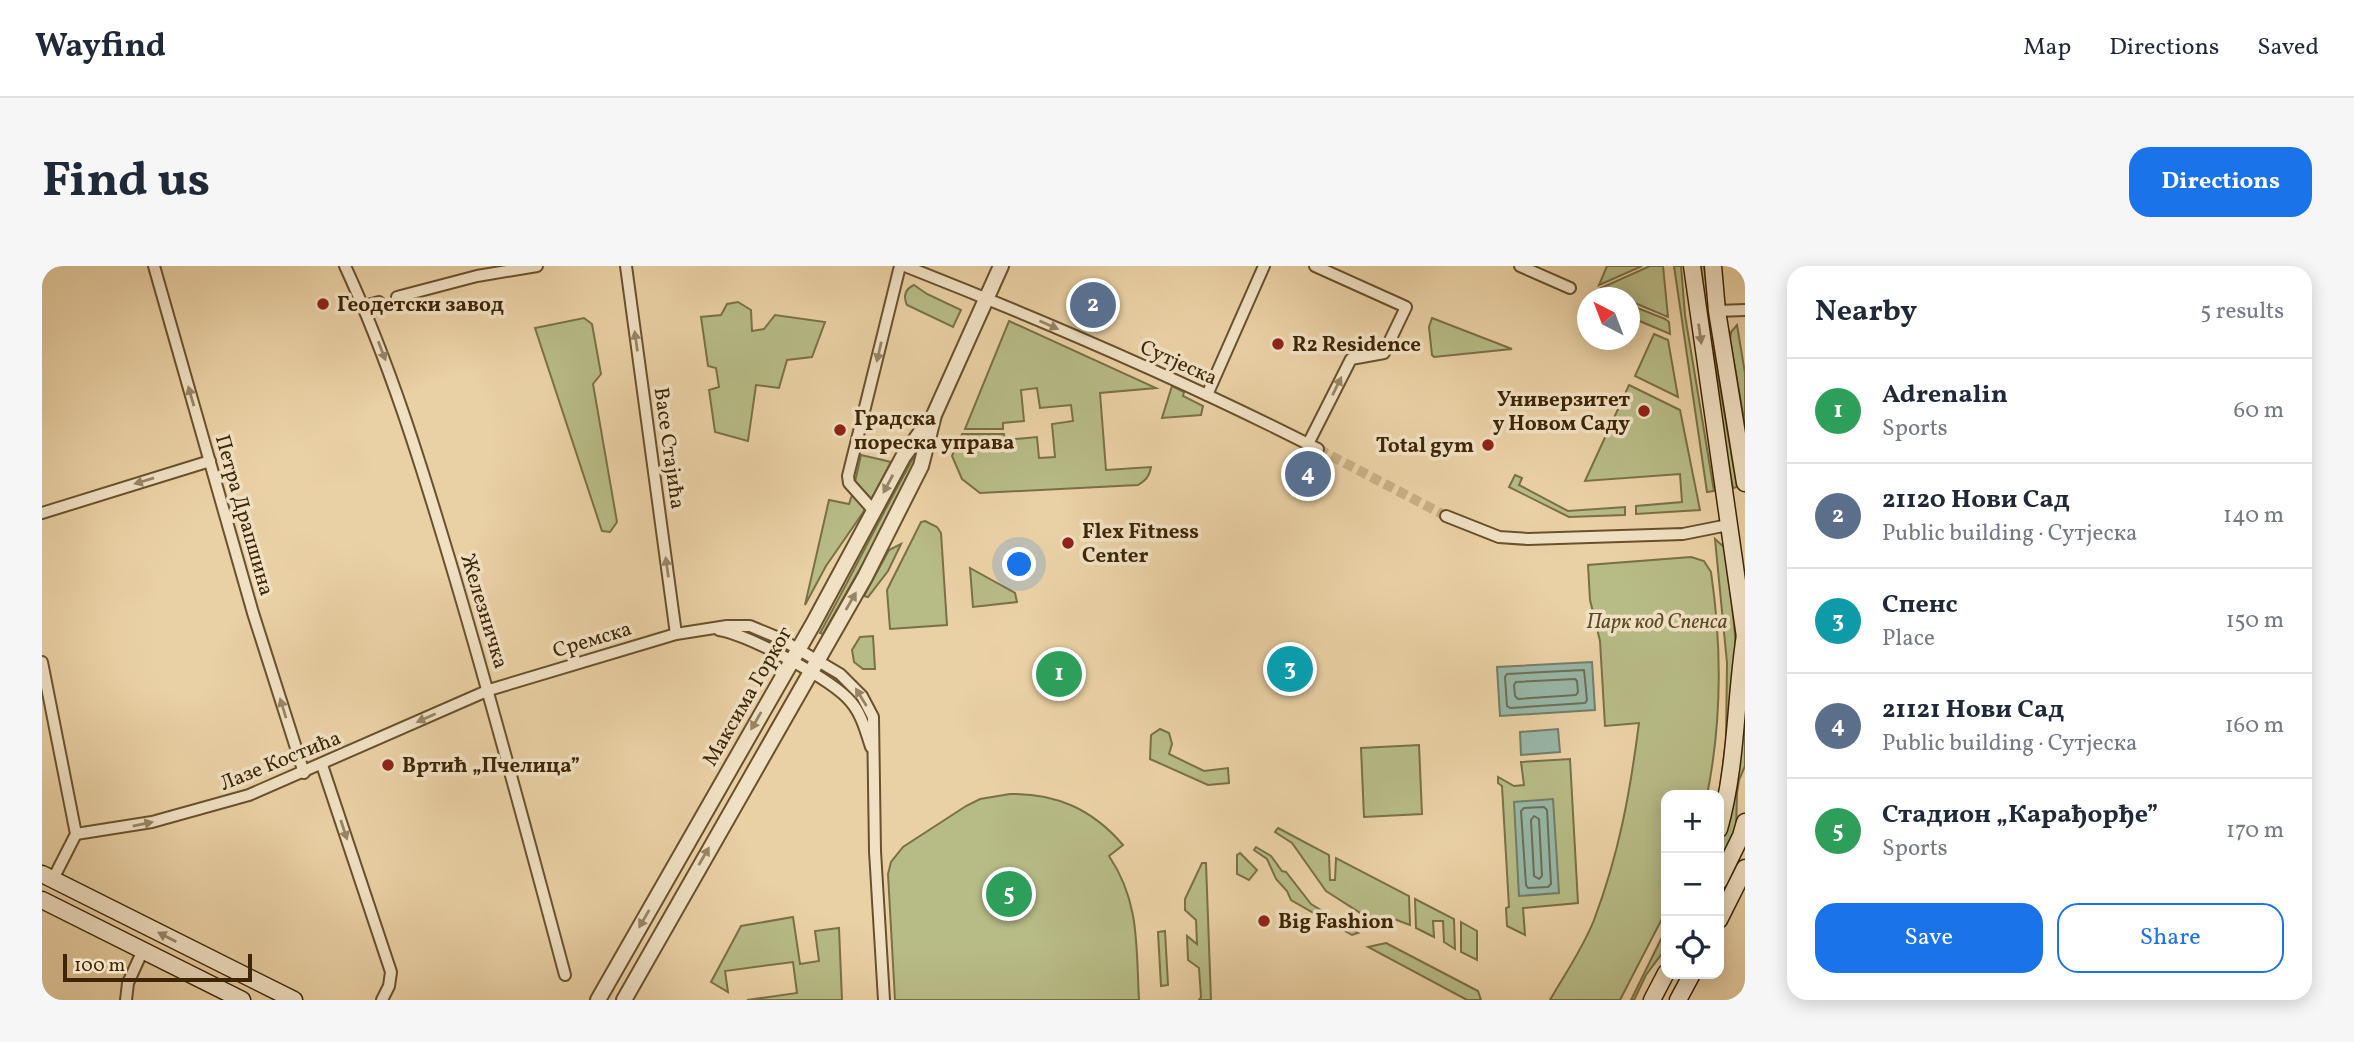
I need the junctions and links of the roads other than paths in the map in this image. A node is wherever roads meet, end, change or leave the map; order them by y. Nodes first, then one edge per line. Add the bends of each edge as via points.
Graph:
1 (154, 266) edge
2 (345, 266) edge
3 (537, 266) edge
4 (626, 266) edge
5 (902, 266) edge
6 (1001, 266) edge
7 (1264, 266) edge
8 (1315, 266) edge
9 (1520, 266) edge
10 (1692, 266) edge
11 (1713, 266) edge
12 (1570, 288) dead end
13 (397, 297) dead end
14 (987, 297) junction
15 (379, 302) dead end
16 (364, 306) junction
17 (1745, 310) edge
18 (1717, 311) junction
19 (1208, 395) junction
20 (934, 415) junction
21 (210, 461) junction
22 (1745, 483) edge
23 (874, 511) junction
24 (42, 513) edge
25 (1446, 516) tunnel mouth
26 (1728, 525) junction
27 (676, 634) junction
28 (1745, 636) edge
29 (794, 656) junction
30 (42, 662) edge
31 (813, 666) junction
32 (489, 690) junction
33 (322, 765) junction
34 (304, 773) junction
35 (1724, 805) edge
36 (1745, 822) edge
37 (76, 834) junction
38 (1745, 868) edge
39 (1724, 871) edge
40 (47, 877) edge
41 (1745, 878) edge
42 (1733, 892) junction
43 (42, 900) edge
44 (1721, 916) edge
45 (143, 950) junction
46 (565, 975) dead end
47 (1663, 979) edge
48 (1689, 979) edge
49 (126, 1000) edge
50 (242, 1000) edge
51 (294, 1000) edge
52 (382, 1000) edge
53 (598, 1000) edge
54 (624, 1000) edge
55 (884, 1000) edge
56 (1652, 1000) edge
57 (1678, 1000) edge

21 -> 1 street, Петра Драпшина
2 - 16 street, Железничка
3 - 13 street
27 -> 4 street, Васе Стајића
5 - 14 street, Сутјеска
5 -> 23 street via 848,476
6 - 14 street, Максима Горког
7 - 19 street
19 -> 8 street, Сутјеска via 1313,447 1351,359 1384,353 1406,307
9 - 12 street
10 -> 26 main road
11 - 18 main road
14 -> 19 street, Сутјеска
14 - 20 street, Максима Горког
15 - 16 street
16 -> 32 street, Железничка via 384,354
17 - 18 street
18 - 22 main road
20 -> 23 street, Максима Горког via 903,457
31 -> 20 street, Максима Горког via 921,466
21 -> 24 street
34 -> 21 street, Петра Драпшина
23 - 29 street, Максима Горког
25 - 26 street via 1499,537 1528,539 1683,534
26 - 28 main road
27 - 29 street, Сремска via 750,626 779,638
27 - 32 street, Сремска
28 - 35 main road
29 - 31 street, Сремска
29 -> 53 street, Максима Горког
30 - 37 street
54 -> 31 street, Максима Горког
31 - 55 street, Сремска via 847,680 873,717
32 -> 33 street, Лазе Костића
32 - 46 street, Железничка
33 - 34 street, Лазе Костића
33 -> 52 street via 391,971
37 -> 34 street, Лазе Костића via 125,828 208,808
36 - 39 main road
37 - 40 street
38 - 42 main road
51 -> 40 main road
41 - 42 main road
42 - 44 main road
43 - 45 main road
45 - 49 street via 128,983
45 - 50 main road
47 - 56 main road
48 - 57 main road

